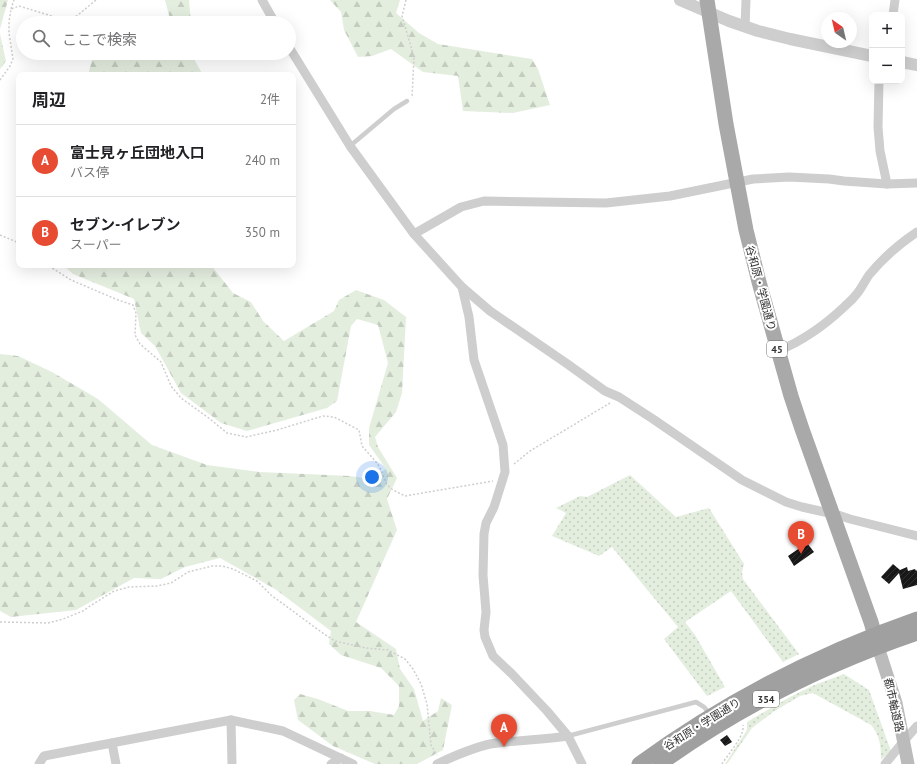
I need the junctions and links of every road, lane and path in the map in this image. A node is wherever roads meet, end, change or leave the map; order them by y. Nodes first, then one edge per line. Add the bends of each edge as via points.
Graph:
1 (14, 0) edge
2 (96, 0) edge
3 (262, 0) edge
4 (406, 0) edge
5 (680, 0) edge
6 (746, 0) edge
7 (895, 0) edge
8 (708, 6) edge
9 (11, 9) junction
10 (893, 12) edge
11 (52, 16) edge
12 (76, 16) edge
13 (271, 16) edge
14 (745, 27) junction
15 (869, 55) edge
16 (296, 57) edge
17 (905, 63) edge
18 (917, 65) edge
19 (0, 80) edge
20 (879, 84) edge
21 (407, 102) joint
22 (350, 146) junction
23 (737, 183) junction
24 (917, 183) edge
25 (887, 184) junction
26 (917, 232) edge
27 (414, 234) junction
28 (0, 235) edge
29 (16, 242) edge
30 (52, 268) edge
31 (462, 287) junction
32 (778, 351) junction
33 (620, 397) junction
34 (504, 475) junction
35 (832, 514) junction
36 (917, 536) edge
37 (917, 619) edge
38 (0, 622) edge
39 (917, 633) edge
40 (876, 641) junction
41 (739, 713) junction
42 (711, 716) junction
43 (231, 720) junction
44 (917, 726) edge
45 (568, 736) junction
46 (903, 742) junction
47 (112, 743) junction
48 (342, 758) junction
49 (440, 763) edge
50 (40, 764) edge
51 (116, 764) edge
52 (232, 764) edge
53 (331, 764) edge
54 (353, 764) edge
55 (582, 764) edge
56 (639, 764) edge
57 (660, 764) edge
58 (722, 764) edge
59 (885, 764) edge
60 (908, 764) edge

1 - 9 path
2 - 12 path
3 - 13 street
4 - 21 path via 402,16 414,57 413,98
5 - 8 street
6 - 14 street
7 - 10 street
8 - 14 street
8 - 23 main road, 谷和原・学園通り / 45
9 - 11 path via 19,6
9 - 19 path via 9,33 13,59
14 - 15 street
16 - 22 street
17 - 18 street
20 - 25 street via 878,127
21 - 22 lane via 394,109
22 - 27 street
23 - 25 street via 753,179 789,177
23 - 27 street via 670,196 606,203 484,201 461,207
23 - 32 main road, 谷和原・学園通り / 45 via 750,245
24 - 25 street
26 - 32 street via 885,257 855,296 837,314 794,344
27 - 31 street
28 - 29 path
30 - 34 path via 70,280 132,305 136,313 135,335 140,344 161,362 171,386 181,398 227,433 246,437 323,416 334,417 359,430 362,446 382,470 387,485 405,496
31 - 33 street via 490,311 605,391
31 - 34 street via 469,317 474,360 503,445
32 - 35 main road, 谷和原・学園通り / 45
33 - 34 path via 530,451
33 - 35 street via 742,480 786,502
34 - 45 street via 484,534 484,638 493,656
35 - 36 street
35 - 40 main road, 谷和原・学園通り / 45
37 - 40 highway, 354
38 - 49 path via 48,623 83,612 114,592 171,583 188,572 212,566 233,568 258,581 271,595 335,641 388,650 405,659 422,684 427,704 431,745
39 - 40 highway, 354
40 - 41 highway, 谷和原・学園通り / 354 via 856,656
40 - 42 highway, 谷和原・学園通り / 354 via 819,658
40 - 46 main road, 都市軸道路 via 896,703
41 - 57 highway, 谷和原・学園通り / 354
41 - 58 path via 744,727 741,736
42 - 45 lane via 696,702
42 - 56 highway, 谷和原・学園通り / 354
43 - 47 street
43 - 48 street via 283,731
43 - 52 street
44 - 46 street
45 - 49 street via 502,742 467,751
45 - 55 street
46 - 59 street
46 - 60 main road, 都市軸道路
47 - 50 street via 44,756
47 - 51 street
48 - 53 street
48 - 54 street

